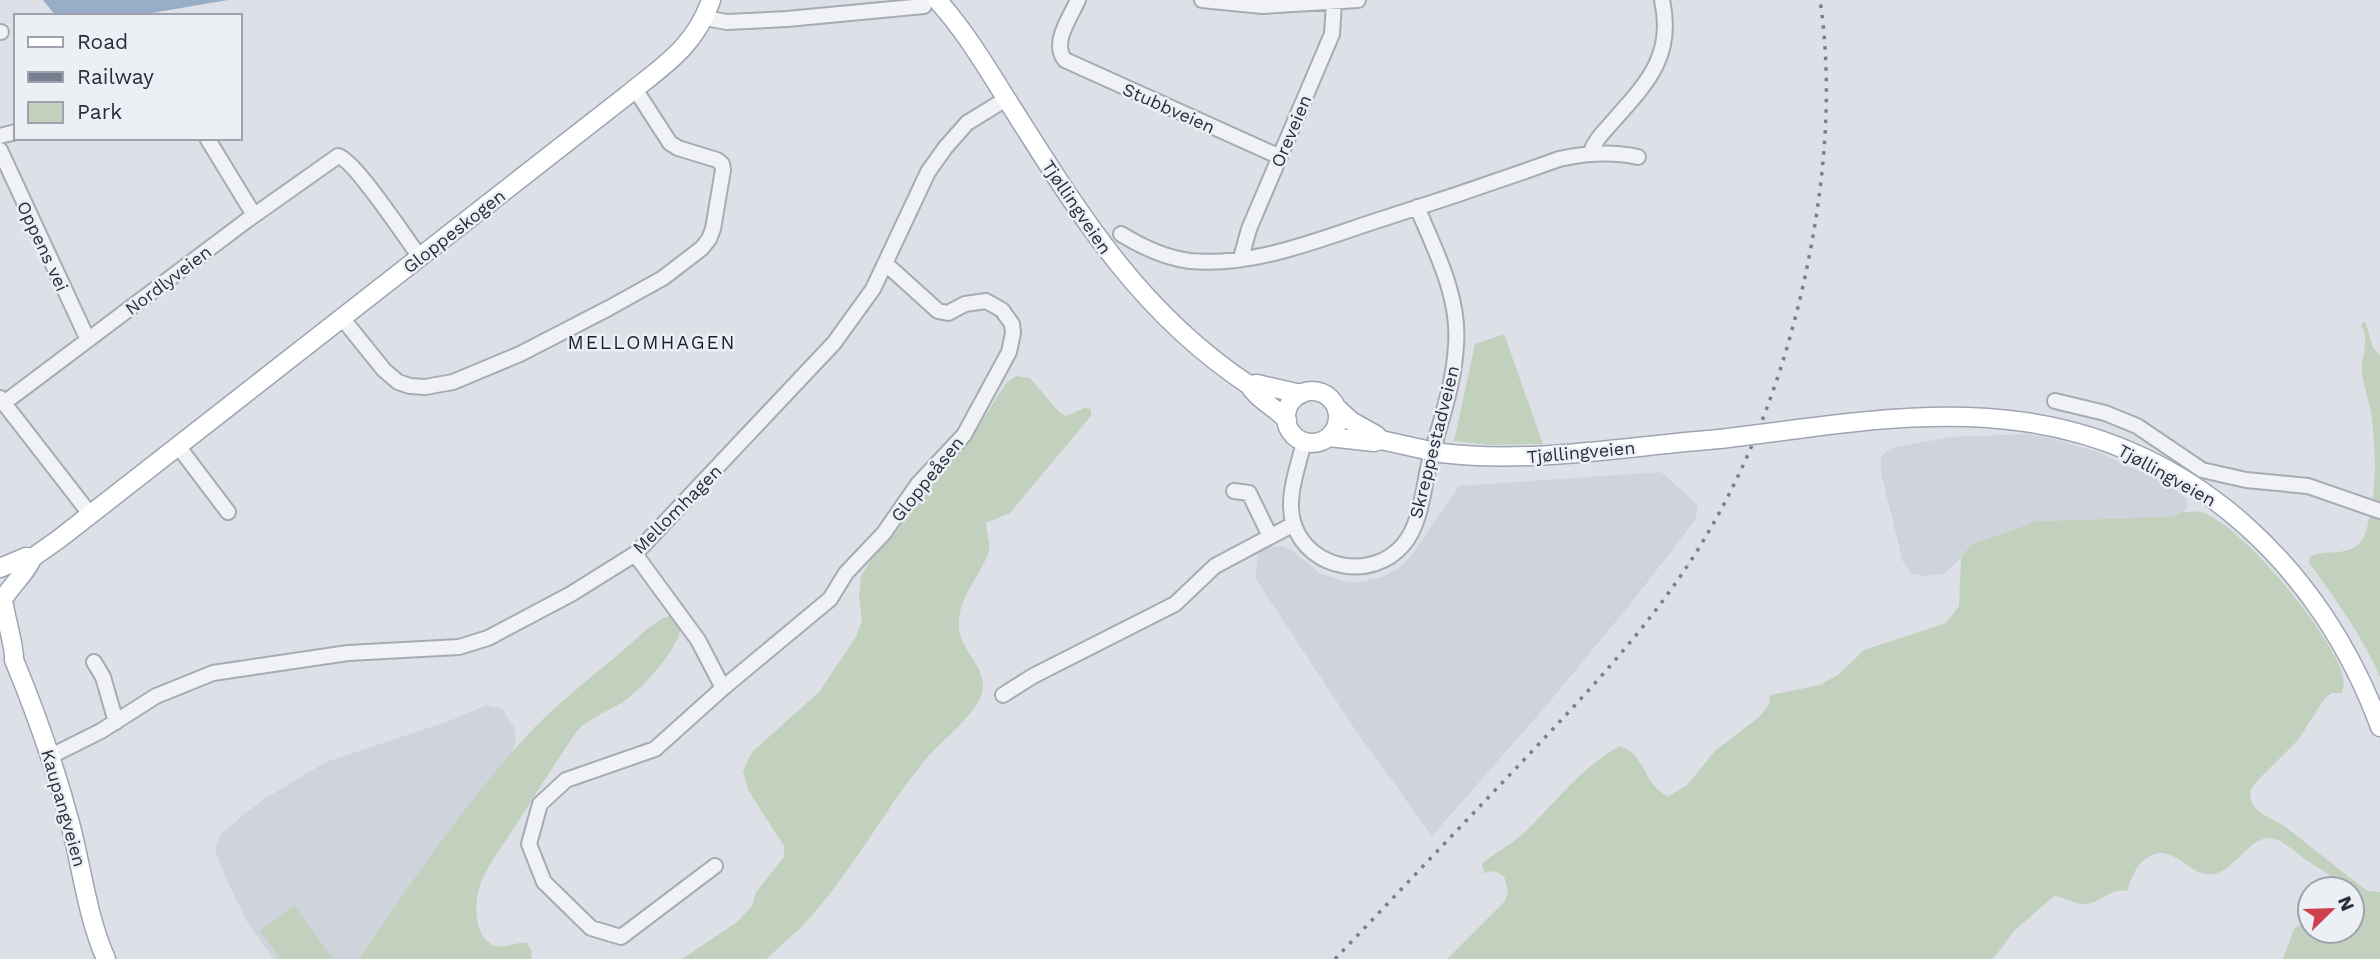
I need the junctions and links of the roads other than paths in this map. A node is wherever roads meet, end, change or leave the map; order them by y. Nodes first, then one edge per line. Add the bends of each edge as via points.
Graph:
1 (711, 0) edge
2 (1078, 0) edge
3 (1202, 0) edge
4 (1359, 0) edge
5 (1662, 0) edge
6 (931, 3) edge
7 (1334, 3) junction
8 (705, 18) junction
9 (635, 89) junction
10 (1006, 99) junction
11 (208, 140) edge
12 (0, 150) edge
13 (1590, 154) junction
14 (1280, 157) junction
15 (1638, 157) dead end
16 (1417, 207) junction
17 (254, 215) junction
18 (1121, 234) dead end
19 (420, 257) junction
20 (1241, 258) junction
21 (886, 264) junction
22 (342, 318) junction
23 (88, 340) junction
24 (1249, 385) junction
25 (1301, 394) junction
26 (2, 400) edge
27 (2055, 401) dead end
28 (1337, 408) junction
29 (1287, 420) junction
30 (1329, 437) junction
31 (1381, 440) junction
32 (1304, 442) junction
33 (178, 446) junction
34 (1234, 491) dead end
35 (2380, 511) edge
36 (228, 512) dead end
37 (90, 514) junction
38 (1294, 524) junction
39 (1270, 536) junction
40 (635, 554) junction
41 (32, 558) junction
42 (0, 568) edge
43 (3, 598) edge
44 (0, 642) edge
45 (14, 660) junction
46 (94, 662) dead end
47 (723, 688) junction
48 (1003, 695) dead end
49 (116, 722) junction
50 (2380, 727) edge
51 (51, 756) junction
52 (715, 866) dead end
53 (106, 959) edge

1 - 8 main road, Gloppeskogen
2 - 14 street, Stubbveien via 1060,41 1061,55 1073,65
3 - 7 street via 1262,6
4 - 7 street
5 - 13 street via 1667,26 1664,48 1634,97 1594,142
6 - 8 street via 787,19 727,22
6 - 10 main road, Tjøllingveien via 964,34
7 - 14 street, Oreveien via 1332,34
8 - 9 main road, Gloppeskogen via 682,50
9 - 19 main road, Gloppeskogen
9 - 22 street via 670,143 722,164 713,229 702,248 663,278 577,325 520,354 437,386 410,386 390,377
10 - 21 street, Mellomhagen via 967,123 945,148 918,193
10 - 24 main road, Tjøllingveien via 1088,226 1129,279 1187,339
11 - 17 street
12 - 23 street, Oppens vei
13 - 15 street
13 - 16 street via 1559,159
14 - 20 street, Oreveien
16 - 20 street via 1289,249
16 - 38 street, Skreppestadveien via 1447,278 1457,344 1453,377 1412,531 1391,555 1370,565 1345,567 1317,557
17 - 19 street, Nordlyveien via 332,159 344,157
17 - 23 street, Nordlyveien
18 - 20 street via 1173,258
19 - 22 main road, Gloppeskogen
21 - 40 street, Mellomhagen via 834,343
21 - 47 street, Gloppeåsen via 938,312 977,302 993,304 1012,324 1009,352 964,435 918,484 830,599
22 - 33 main road, Gloppeskogen
23 - 26 street, Nordlyveien
24 - 25 main road, Tjøllingveien
24 - 29 main road, Tjøllingveien
25 - 28 main road via 1321,393
25 - 29 main road via 1289,405
26 - 37 street
27 - 35 street via 2137,426 2202,470 2308,486
28 - 30 main road via 1337,425
28 - 31 main road, Tjøllingveien
29 - 32 main road via 1293,434
30 - 31 main road, Tjøllingveien
30 - 32 main road
31 - 50 main road, Tjøllingveien, bridge via 1486,457 1529,457 1893,419 1993,418 2071,431 2141,457 2202,491 2288,566 2326,615 2350,657
32 - 38 street via 1291,505
33 - 36 street
33 - 37 main road, Gloppeskogen
34 - 39 street via 1249,493
37 - 41 main road, Gloppeskogen
38 - 39 street
39 - 48 street via 1215,566 1175,604
40 - 47 street via 698,640
40 - 49 street, Mellomhagen via 488,638 459,647 348,653 213,673 156,696
41 - 42 main road, Gloppeskogen
41 - 43 main road, Gloppeskogen
43 - 45 main road, Kaupangveien
44 - 45 main road, Kaupangveien
45 - 51 main road, Kaupangveien
46 - 49 street
47 - 52 street, Gloppeåsen via 655,749 566,780 540,804 529,844 544,882 590,928 621,937
49 - 51 street, Mellomhagen
51 - 53 main road, Kaupangveien

